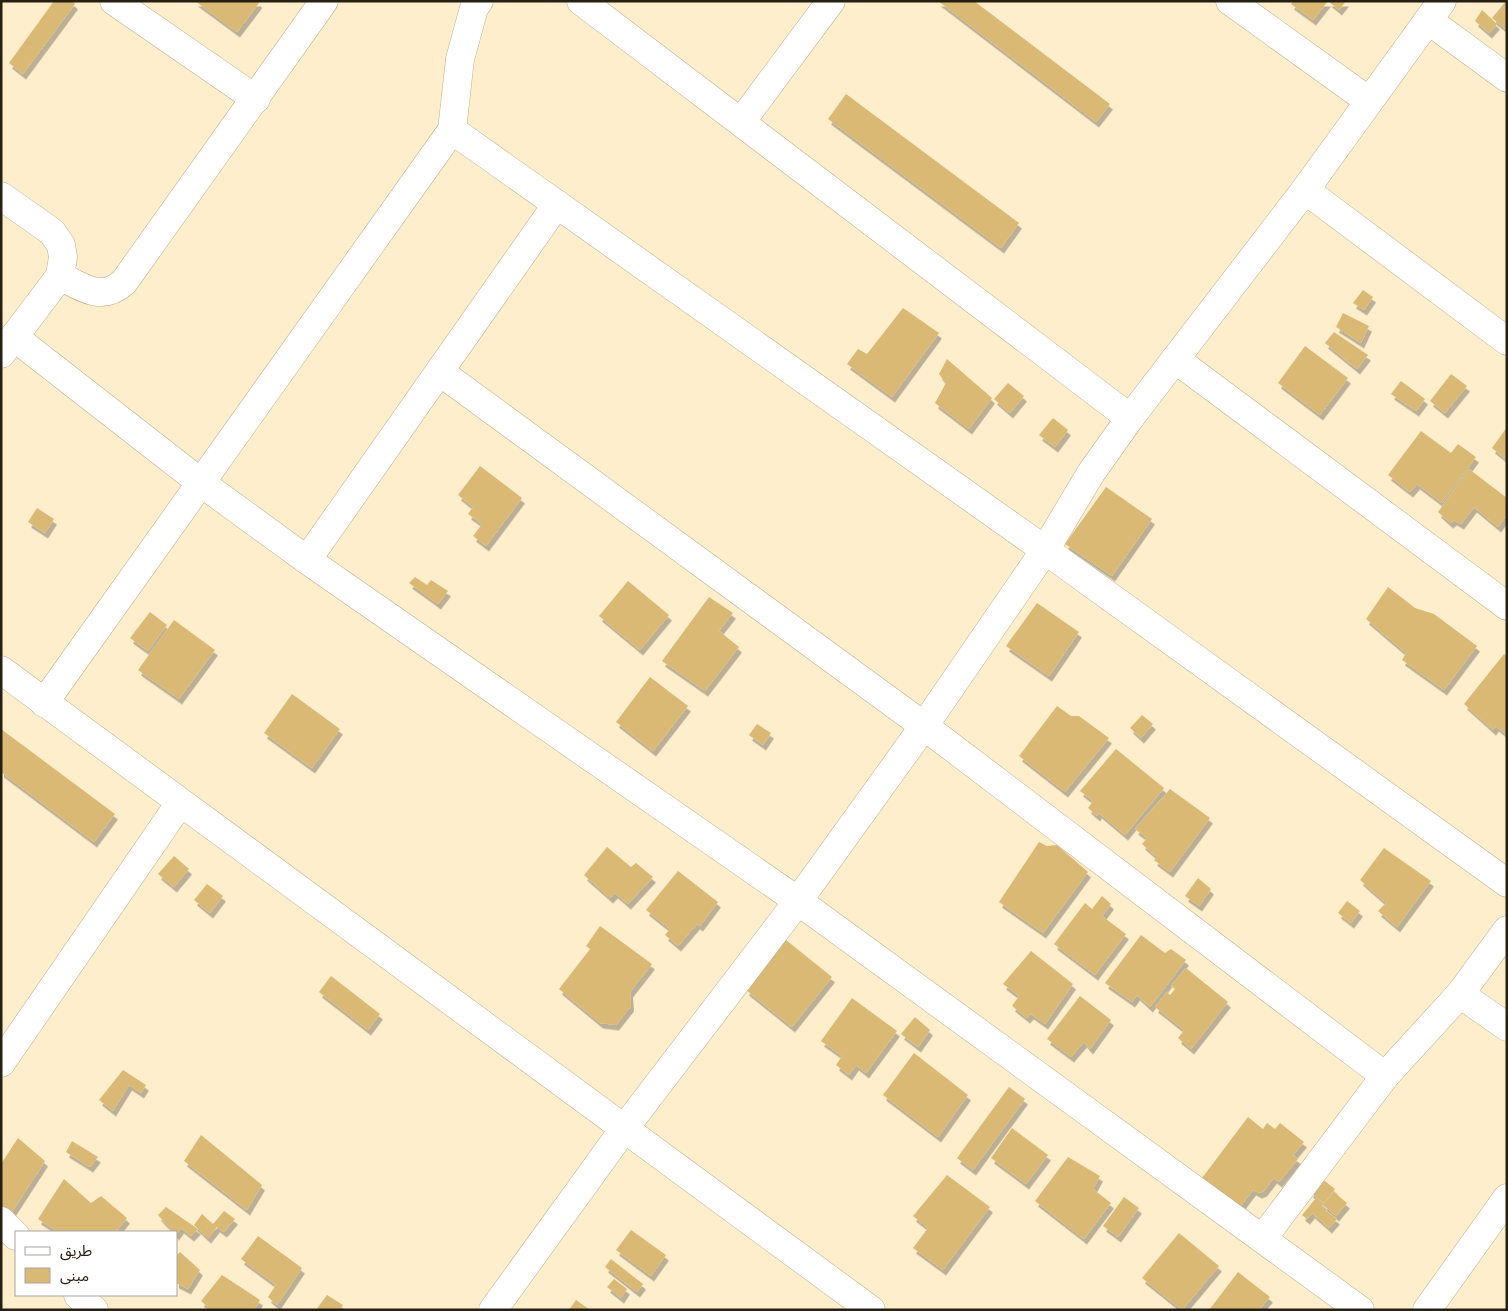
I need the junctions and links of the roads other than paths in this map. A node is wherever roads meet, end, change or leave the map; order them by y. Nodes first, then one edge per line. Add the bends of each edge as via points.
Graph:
1 (114, 1) edge
2 (324, 1) edge
3 (581, 1) edge
4 (831, 1) edge
5 (1230, 1) edge
6 (472, 4) edge
7 (1435, 11) edge
8 (1507, 78) edge
9 (256, 99) junction
10 (1369, 101) junction
11 (741, 122) junction
12 (452, 130) junction
13 (1305, 190) junction
14 (1, 196) edge
15 (557, 204) junction
16 (60, 276) junction
17 (1507, 341) edge
18 (8, 346) edge
19 (1175, 359) junction
20 (440, 372) junction
21 (1130, 418) junction
22 (200, 482) junction
23 (1046, 550) junction
24 (307, 560) junction
25 (1507, 606) edge
26 (1, 670) edge
27 (44, 703) junction
28 (924, 726) junction
29 (180, 803) junction
30 (1507, 883) edge
31 (798, 901) junction
32 (1507, 930) edge
33 (1460, 994) junction
34 (1507, 1027) edge
35 (1, 1063) edge
36 (1385, 1076) junction
37 (624, 1129) junction
38 (1507, 1198) edge
39 (1, 1221) edge
40 (15, 1235) edge
41 (1263, 1238) junction
42 (79, 1296) edge
43 (94, 1310) edge
44 (493, 1310) edge
45 (871, 1310) edge
46 (1360, 1310) edge
47 (1427, 1310) edge

1 - 9 street
2 - 9 street
3 - 11 street
4 - 11 street
5 - 10 street
6 - 12 street via 460,59
7 - 8 street
7 - 10 street
9 - 16 street via 141,260 115,290 104,293 90,291
10 - 13 street
11 - 21 street
12 - 15 street
12 - 22 street
13 - 17 street
13 - 19 street
14 - 16 street via 52,232 61,245
15 - 20 street
15 - 23 street
16 - 18 street
18 - 22 street
19 - 21 street
19 - 25 street
20 - 24 street
20 - 28 street
21 - 23 street via 1091,473
22 - 24 street
22 - 27 street
23 - 28 street
23 - 30 street
24 - 31 street
26 - 27 street
27 - 29 street
28 - 31 street
28 - 36 street
29 - 35 street
29 - 37 street
31 - 37 street
31 - 41 street
32 - 33 street
33 - 34 street
33 - 36 street
36 - 41 street
37 - 44 street
37 - 45 street
38 - 47 street
39 - 40 street
41 - 46 street
42 - 43 street

